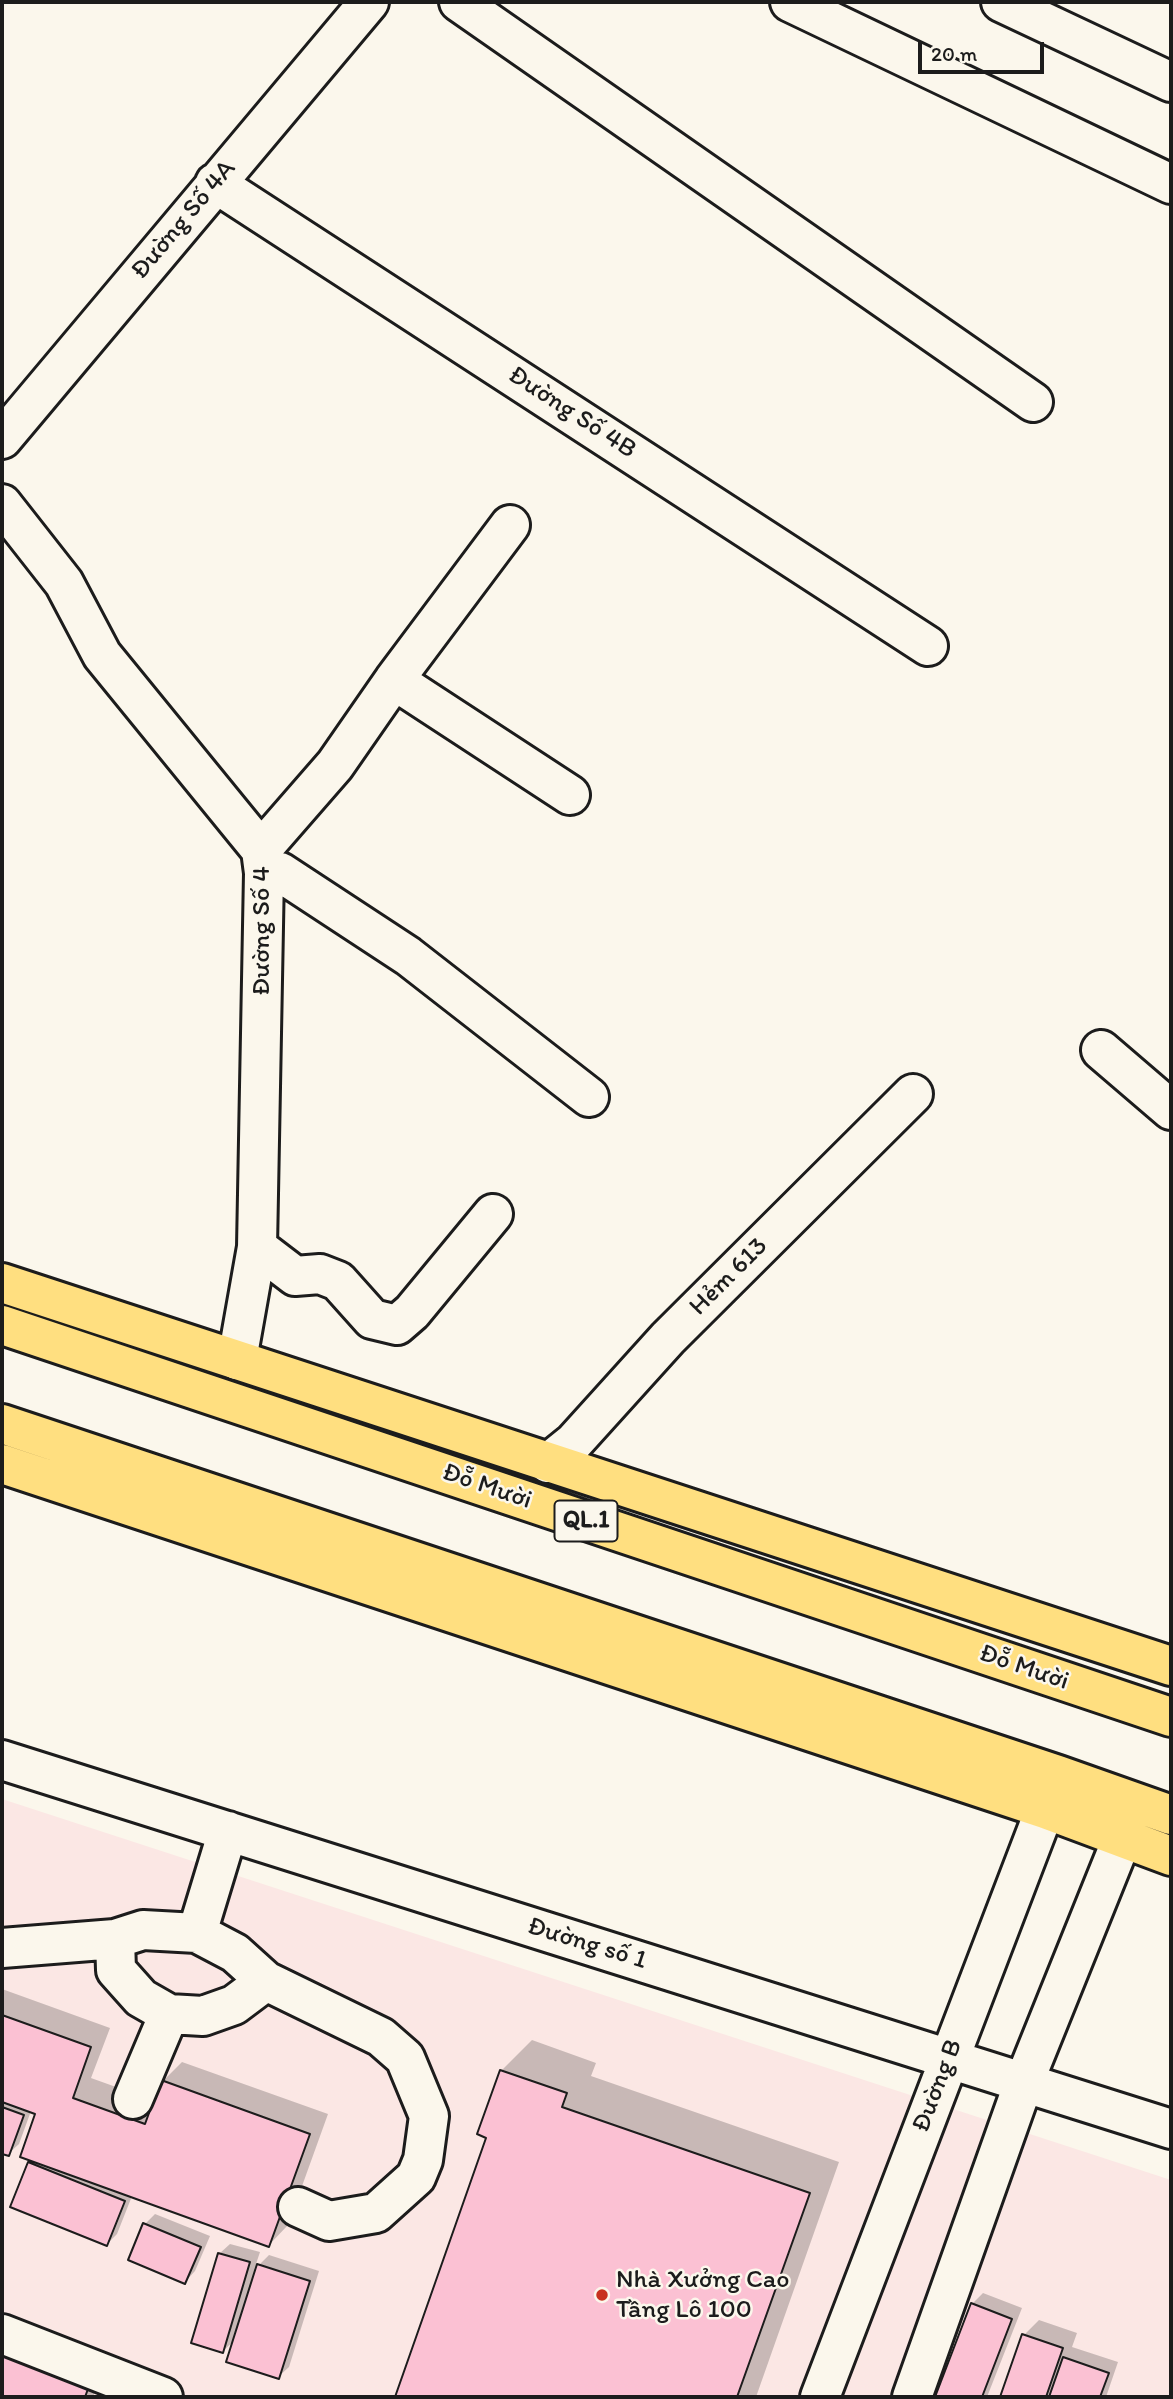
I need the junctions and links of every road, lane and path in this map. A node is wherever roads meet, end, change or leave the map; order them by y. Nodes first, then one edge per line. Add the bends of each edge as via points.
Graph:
1 (369, 2) edge
2 (458, 2) edge
3 (790, 2) edge
4 (1001, 2) edge
5 (1171, 82) edge
6 (215, 183) junction
7 (1171, 184) edge
8 (1033, 402) dead end
9 (2, 439) edge
10 (2, 504) edge
11 (510, 525) dead end
12 (928, 646) dead end
13 (394, 680) junction
14 (570, 796) dead end
15 (263, 862) junction
16 (1101, 1050) dead end
17 (913, 1094) dead end
18 (589, 1097) dead end
19 (1171, 1110) edge
20 (493, 1214) dead end
21 (257, 1247) junction
22 (2, 1283) edge
23 (2, 1325) edge
24 (237, 1360) junction
25 (2, 1424) edge
26 (548, 1463) junction
27 (2, 1464) edge
28 (1171, 1666) edge
29 (1171, 1717) edge
30 (2, 1760) edge
31 (1051, 1792) junction
32 (1131, 1801) junction
33 (1171, 1815) edge
34 (228, 1831) junction
35 (1122, 1839) junction
36 (1171, 1856) edge
37 (197, 1933) junction
38 (116, 1939) junction
39 (2, 1948) edge
40 (266, 1982) junction
41 (169, 2014) junction
42 (949, 2058) junction
43 (1024, 2082) junction
44 (134, 2099) dead end
45 (1171, 2129) edge
46 (298, 2207) dead end
47 (2, 2334) edge
48 (163, 2397) edge
49 (820, 2397) edge
50 (912, 2397) edge

1 - 6 street, Đường Số 4A
2 - 8 street
3 - 7 street
4 - 5 street
6 - 9 street, Đường Số 4A
6 - 12 street, Đường Số 4B
10 - 15 street, Đường Số 4 via 64,583 102,655
11 - 13 street
13 - 14 street
13 - 15 street
15 - 18 street via 408,957
15 - 21 street, Đường Số 4
16 - 19 street
17 - 26 street, Hẻm 613 via 668,1338 574,1442
20 - 21 street via 397,1325 372,1319 338,1281 320,1274 295,1276
21 - 24 street, Đường Số 4
22 - 24 highway, Đỗ Mười / QL.1
23 - 29 highway, Đỗ Mười / QL.1
24 - 26 highway, Đỗ Mười / QL.1
25 - 31 highway
26 - 28 highway, Đỗ Mười / QL.1
27 - 31 highway
30 - 34 street, Đường số 1
31 - 32 highway
31 - 35 highway
31 - 42 street, Đường B
32 - 33 highway
32 - 35 street
34 - 37 street
34 - 42 street, Đường số 1
35 - 36 highway
35 - 43 street
37 - 38 street via 143,1930
37 - 40 street via 235,1954
38 - 39 street
38 - 41 street via 116,1970 141,1998
40 - 41 street via 234,2005 203,2016
40 - 46 street via 380,2037 405,2059 429,2116 424,2160 416,2178 376,2213 329,2221
41 - 44 street
42 - 43 street, Đường số 1
42 - 49 street, Đường B
43 - 45 street, Đường số 1
43 - 50 street
47 - 48 street

